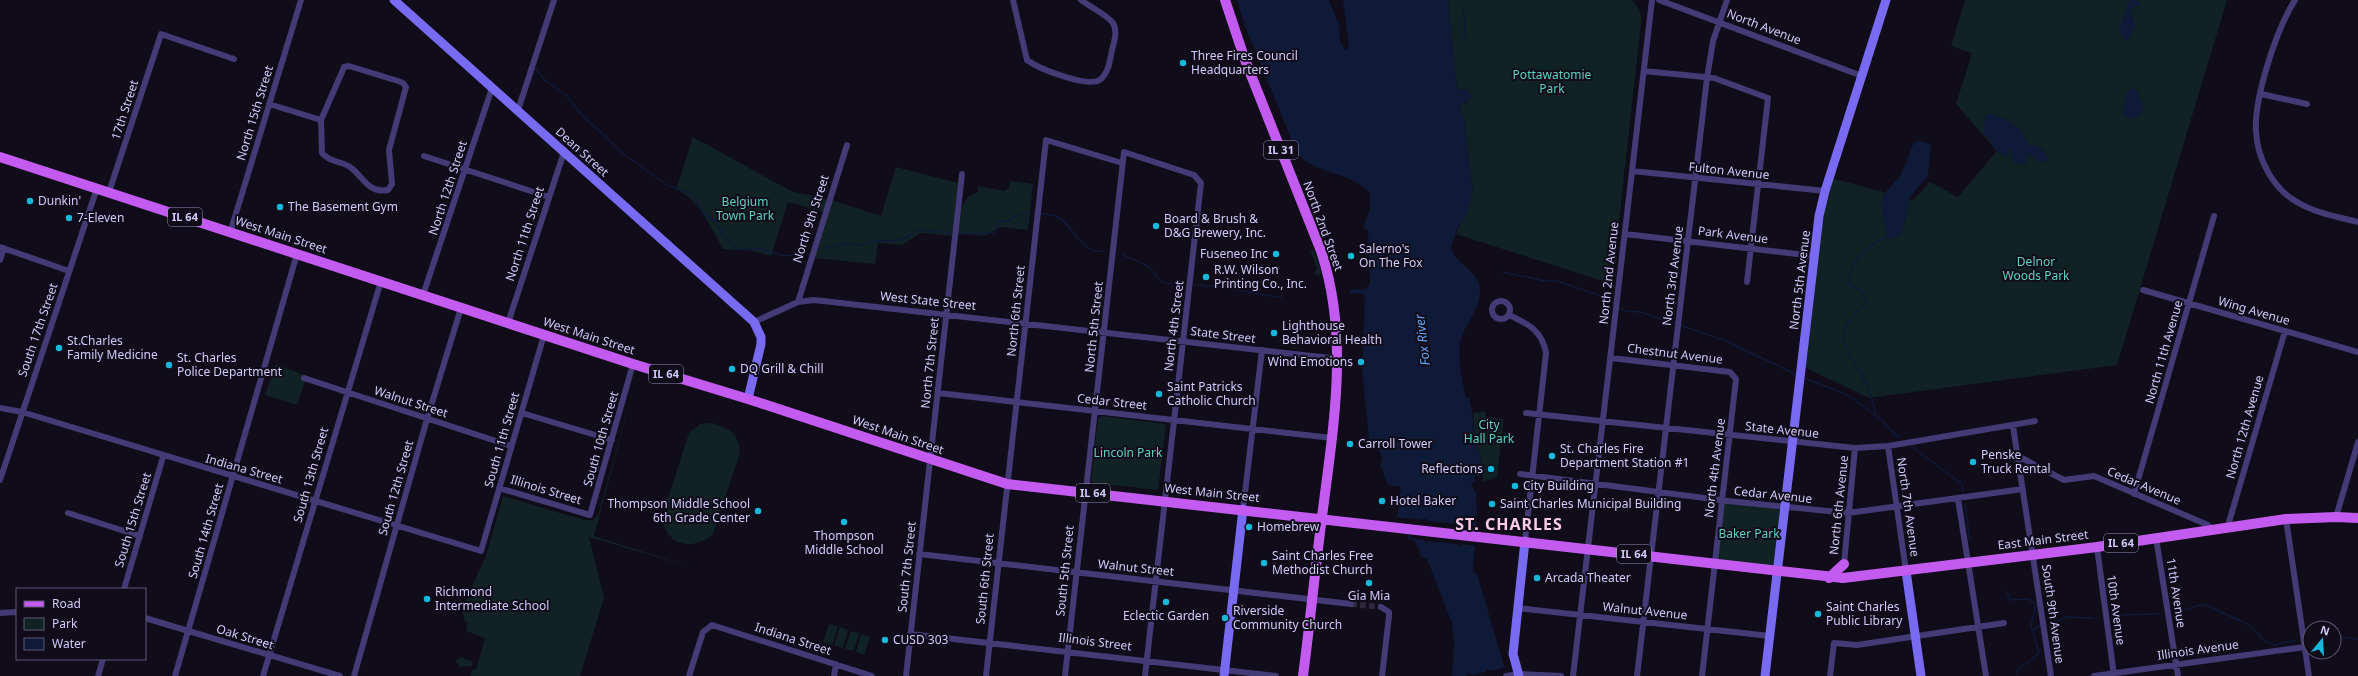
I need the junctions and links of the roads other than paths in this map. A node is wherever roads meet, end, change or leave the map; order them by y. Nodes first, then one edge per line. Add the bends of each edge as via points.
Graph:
1 (301, 0) edge
2 (394, 0) edge
3 (554, 0) edge
4 (1012, 0) edge
5 (1081, 0) edge
6 (1225, 0) edge
7 (1652, 0) edge
8 (1659, 0) edge
9 (1727, 0) edge
10 (1886, 0) edge
11 (2295, 0) edge
12 (1720, 22) junction
13 (234, 59) dead end
14 (1644, 70) junction
15 (1862, 76) junction
16 (1707, 78) junction
17 (492, 88) junction
18 (2261, 94) junction
19 (269, 104) junction
20 (2307, 104) dead end
21 (518, 110) junction
22 (321, 120) junction
23 (847, 144) dead end
24 (564, 152) junction
25 (424, 156) dead end
26 (0, 157) edge
27 (1122, 163) junction
28 (465, 170) junction
29 (1632, 171) junction
30 (962, 174) dead end
31 (1695, 178) junction
32 (1758, 186) junction
33 (97, 188) junction
34 (1825, 191) junction
35 (109, 192) junction
36 (549, 197) junction
37 (2214, 216) dead end
38 (2358, 222) edge
39 (230, 233) junction
40 (1625, 234) junction
41 (1688, 241) junction
42 (2, 248) edge
43 (1751, 249) junction
44 (297, 254) junction
45 (1814, 256) junction
46 (0, 260) edge
47 (70, 271) junction
48 (381, 281) junction
49 (1747, 282) dead end
50 (2143, 290) dead end
51 (423, 295) junction
52 (798, 302) junction
53 (2189, 303) junction
54 (461, 308) junction
55 (946, 314) junction
56 (1509, 315) dead end
57 (754, 322) junction
58 (508, 323) junction
59 (1026, 324) junction
60 (2285, 331) junction
61 (1104, 333) junction
62 (544, 335) junction
63 (1183, 341) junction
64 (1262, 350) junction
65 (2358, 352) edge
66 (1611, 358) junction
67 (1339, 359) junction
68 (633, 364) junction
69 (1673, 365) junction
70 (1735, 375) joint
71 (304, 378) dead end
72 (347, 392) junction
73 (938, 393) junction
74 (748, 399) junction
75 (1017, 402) junction
76 (0, 408) edge
77 (22, 412) junction
78 (1095, 412) junction
79 (522, 413) junction
80 (1526, 413) dead end
81 (1539, 413) junction
82 (427, 419) junction
83 (1173, 420) junction
84 (1603, 421) junction
85 (2035, 421) dead end
86 (2013, 426) junction
87 (1666, 428) junction
88 (1252, 429) junction
89 (1730, 435) junction
90 (1332, 438) junction
91 (612, 440) junction
92 (2358, 442) edge
93 (1793, 443) junction
94 (512, 446) junction
95 (1888, 446) junction
96 (1855, 448) junction
97 (2018, 456) junction
98 (164, 457) junction
99 (929, 459) junction
100 (1520, 474) dead end
101 (1532, 476) junction
102 (233, 477) junction
103 (0, 480) edge
104 (1008, 484) junction
105 (1596, 484) junction
106 (499, 488) junction
107 (2023, 489) junction
108 (1085, 492) junction
109 (1659, 493) junction
110 (2134, 494) junction
111 (1958, 498) junction
112 (1722, 500) junction
113 (315, 501) junction
114 (1164, 501) junction
115 (1897, 507) junction
116 (1785, 508) junction
117 (1243, 509) junction
118 (1848, 513) junction
119 (68, 514) dead end
120 (585, 514) joint
121 (2336, 517) junction
122 (2358, 518) edge
123 (2286, 519) junction
124 (1321, 520) junction
125 (396, 526) junction
126 (2227, 529) junction
127 (2215, 531) junction
128 (140, 536) junction
129 (2156, 538) junction
130 (1525, 541) junction
131 (2097, 547) junction
132 (1587, 549) junction
133 (482, 550) joint
134 (919, 554) junction
135 (2034, 555) junction
136 (1651, 556) junction
137 (998, 563) junction
138 (1968, 563) junction
139 (1715, 564) junction
140 (1844, 564) junction
141 (1906, 571) junction
142 (1779, 572) junction
143 (1077, 573) junction
144 (1829, 578) junction
145 (1856, 578) junction
146 (1155, 582) junction
147 (124, 588) edge
148 (1234, 590) junction
149 (1312, 600) junction
150 (1351, 604) tunnel mouth
151 (1518, 608) junction
152 (1384, 609) dead end
153 (16, 612) edge
154 (0, 613) edge
155 (1580, 614) junction
156 (146, 618) edge
157 (1644, 621) junction
158 (2004, 623) dead end
159 (2302, 627) edge
160 (1979, 628) junction
161 (1707, 629) junction
162 (188, 631) junction
163 (910, 634) junction
164 (1770, 636) junction
165 (1916, 637) junction
166 (990, 642) junction
167 (2302, 647) edge
168 (1068, 650) junction
169 (269, 655) junction
170 (103, 660) edge
171 (1147, 660) junction
172 (2307, 660) edge
173 (836, 664) junction
174 (2176, 665) junction
175 (1224, 673) edge
176 (1518, 675) edge
177 (2114, 675) edge
178 (98, 676) edge
179 (175, 676) edge
180 (263, 676) edge
181 (340, 676) edge
182 (354, 676) edge
183 (690, 676) edge
184 (834, 676) edge
185 (872, 676) edge
186 (906, 676) edge
187 (986, 676) edge
188 (1065, 676) edge
189 (1145, 676) edge
190 (1276, 676) edge
191 (1303, 676) edge
192 (1382, 676) edge
193 (1507, 676) edge
194 (1561, 676) edge
195 (1573, 676) edge
196 (1637, 676) edge
197 (1702, 676) edge
198 (1766, 676) edge
199 (1830, 676) edge
200 (1921, 676) edge
201 (1986, 676) edge
202 (2051, 676) edge
203 (2094, 676) edge
204 (2178, 676) edge
205 (2309, 676) edge

1 - 19 street, North 15th Street
2 - 17 street, Dean Street
3 - 21 street
4 - 5 street via 1027,60 1078,81 1092,83 1100,80 1106,72 1115,32 1114,25 1108,18
6 - 67 main road, North 2nd Street / IL 31 via 1245,60 1325,262 1334,302
7 - 14 street, North 2nd Avenue
8 - 12 street, North Avenue
9 - 12 street, North 3rd Avenue
10 - 15 street, North 5th Avenue
11 - 18 street via 2279,33
12 - 15 street, North Avenue
12 - 16 street, North 3rd Avenue via 1713,41
13 - 35 street, 17th Street via 161,34
14 - 16 street
14 - 29 street, North 2nd Avenue
15 - 34 street, North 5th Avenue
16 - 31 street, North 3rd Avenue
16 - 32 street via 1714,78 1768,98
17 - 21 street, Dean Street
17 - 28 street, North 12th Street
18 - 20 street
18 - 38 street via 2257,113 2258,147 2272,178 2296,202
19 - 22 street
19 - 39 street, North 15th Street
21 - 24 street, Dean Street
22 - 22 street via 321,146 325,157 349,166 366,185 384,191 389,190 392,184 389,150 406,89 403,83 349,66 344,67
23 - 52 street, North 9th Street
24 - 36 street, North 11th Street
24 - 57 street, Dean Street
25 - 28 street
26 - 33 main road, West Main Street / IL 64
27 - 59 street, North 6th Street via 1046,140
27 - 61 street, North 5th Street
27 - 63 street, North 4th Street via 1124,152 1199,178 1201,183
28 - 36 street
28 - 51 street, North 12th Street
29 - 31 street, Fulton Avenue
29 - 40 street, North 2nd Avenue
30 - 55 street, North 7th Street
31 - 32 street, Fulton Avenue
31 - 41 street, North 3rd Avenue
32 - 34 street, Fulton Avenue
32 - 43 street
33 - 35 main road, West Main Street / IL 64
33 - 47 street, South 17th Street
34 - 45 street, North 5th Avenue
35 - 39 main road, West Main Street / IL 64
36 - 58 street, North 11th Street
37 - 53 street, North 11th Avenue
39 - 44 main road, West Main Street / IL 64
40 - 41 street, Park Avenue
40 - 66 street, North 2nd Avenue
41 - 43 street, Park Avenue
41 - 69 street, North 3rd Avenue
42 - 46 street
42 - 47 street
43 - 45 street, Park Avenue
43 - 49 street
44 - 48 main road, West Main Street / IL 64
44 - 102 street, South 14th Street
45 - 93 street, North 5th Avenue
47 - 77 street, South 17th Street
48 - 51 main road, West Main Street / IL 64
48 - 72 street, South 13th Street
50 - 53 street, Wing Avenue
51 - 54 main road, West Main Street / IL 64
52 - 55 street, West State Street via 814,300
52 - 57 street, West State Street
53 - 60 street, Wing Avenue
53 - 110 street, North 11th Avenue
54 - 58 main road, West Main Street / IL 64
54 - 82 street, South 12th Street
55 - 59 street, West State Street
55 - 73 street, North 7th Street
56 - 81 street via 1532,326 1544,342 1546,353
57 - 74 street via 761,337 761,344
58 - 62 main road, West Main Street / IL 64
59 - 61 street, West State Street
59 - 75 street, North 6th Street
60 - 65 street, Wing Avenue
60 - 126 street, North 12th Avenue
61 - 63 street, State Street
61 - 78 street, North 5th Street
62 - 68 main road, West Main Street / IL 64
62 - 79 street, South 11th Street
63 - 64 street, State Street
63 - 83 street, North 4th Street
64 - 67 street, State Street
64 - 88 street
66 - 69 street, Chestnut Avenue
66 - 84 street, North 2nd Avenue
67 - 90 main road, North 2nd Street / IL 31
68 - 74 main road, West Main Street / IL 64
68 - 91 street, South 10th Street
69 - 70 street, Chestnut Avenue via 1730,372
69 - 87 street, North 3rd Avenue
70 - 89 street, North 4th Avenue
71 - 72 street, Walnut Street
72 - 82 street, Walnut Street
72 - 113 street, South 13th Street
73 - 75 street, Cedar Street
73 - 99 street, North 7th Street
74 - 99 main road, West Main Street / IL 64
75 - 78 street, Cedar Street
75 - 104 street, North 6th Street
76 - 77 street, Indiana Street
77 - 98 street, Indiana Street
77 - 103 street, South 17th Street
78 - 83 street, Cedar Street
78 - 108 street, North 5th Street
79 - 91 street
79 - 94 street, South 11th Street
80 - 81 street, State Avenue
81 - 84 street, State Avenue
81 - 101 street
82 - 94 street, Walnut Street
82 - 125 street, South 12th Street
83 - 88 street, Cedar Street
83 - 114 street, North 4th Street
84 - 87 street, State Avenue
84 - 105 street, North 2nd Avenue
85 - 86 street, State Avenue
86 - 95 street, State Avenue
86 - 97 street, South 9th Avenue
87 - 89 street, State Avenue
87 - 109 street, North 3rd Avenue
88 - 90 street, Cedar Street
88 - 117 street
89 - 93 street, State Avenue
89 - 112 street, North 4th Avenue
90 - 124 main road, North 2nd Street / IL 31
91 - 120 street, South 10th Street via 590,515
92 - 121 street
93 - 96 street, State Avenue
93 - 116 street, North 5th Avenue
94 - 106 street, South 11th Street
95 - 96 street, State Avenue
95 - 115 street, North 7th Avenue
96 - 118 street, North 6th Avenue
97 - 107 street, South 9th Avenue
97 - 110 street, Cedar Avenue via 2064,480 2094,476
98 - 102 street, Indiana Street
98 - 128 street, South 15th Street
99 - 104 main road, West Main Street / IL 64
99 - 134 street, South 7th Street
100 - 101 street, Cedar Avenue
101 - 105 street, Cedar Avenue
101 - 130 street
102 - 113 street, Indiana Street
102 - 162 street, South 14th Street
104 - 108 main road, West Main Street / IL 64
104 - 137 street, South 6th Street
105 - 109 street, Cedar Avenue
105 - 132 street, North 2nd Avenue
106 - 120 street, Illinois Street
106 - 133 street, South 11th Street
107 - 111 street, Cedar Avenue
107 - 135 street, South 9th Avenue
108 - 114 main road, West Main Street / IL 64
108 - 143 street, South 5th Street
109 - 112 street, Cedar Avenue
109 - 136 street, North 3rd Avenue
110 - 127 street, Cedar Avenue via 2208,525
111 - 115 street, Cedar Avenue
111 - 138 street
112 - 116 street, Cedar Avenue
112 - 139 street, North 4th Avenue
113 - 125 street, Indiana Street
113 - 169 street, South 13th Street
114 - 117 main road, West Main Street / IL 64
114 - 146 street, North 4th Street
115 - 118 street, Cedar Avenue
115 - 141 street, North 7th Avenue
116 - 118 street, Cedar Avenue
116 - 142 street, North 5th Avenue
117 - 124 main road, West Main Street / IL 64
117 - 148 street
118 - 140 street, North 6th Avenue
119 - 128 street
121 - 122 main road, East Main Street / IL 64
121 - 123 main road, East Main Street / IL 64
123 - 126 main road, East Main Street / IL 64
123 - 159 street
124 - 130 main road, IL 64
124 - 149 main road, IL 31
125 - 133 street, Indiana Street
125 - 182 street, South 12th Street
126 - 127 main road, East Main Street / IL 64
127 - 129 main road, East Main Street / IL 64
128 - 147 street, South 15th Street
129 - 131 main road, East Main Street / IL 64
129 - 174 street, 11th Avenue
130 - 132 main road, IL 64
130 - 151 street
131 - 135 main road, East Main Street / IL 64
131 - 177 street, 10th Avenue
132 - 136 main road, IL 64
132 - 155 street, North 2nd Avenue
134 - 137 street, Walnut Street
134 - 163 street, South 7th Street
135 - 138 main road, East Main Street / IL 64
135 - 202 street, South 9th Avenue
136 - 139 main road, IL 64
136 - 157 street, North 3rd Avenue
137 - 143 street, Walnut Street
137 - 166 street, South 6th Street
138 - 141 main road, East Main Street / IL 64
138 - 160 street
139 - 142 main road, IL 64
139 - 161 street, North 4th Avenue
140 - 144 main road
140 - 145 main road via 1848,573
141 - 145 main road, East Main Street / IL 64
141 - 165 street
142 - 144 main road, East Main Street / IL 64
142 - 164 street, North 5th Avenue
143 - 146 street, Walnut Street
143 - 168 street, South 5th Street
144 - 145 main road, East Main Street / IL 64
146 - 148 street, Walnut Street
146 - 171 street, North 4th Street
148 - 149 street, Walnut Street
148 - 175 street
149 - 150 street, Walnut Street
149 - 191 main road, IL 31
151 - 155 street, Walnut Avenue
151 - 176 street via 1513,654
152 - 192 street via 1389,616
153 - 154 street
155 - 157 street, Walnut Avenue
155 - 195 street, North 2nd Avenue
156 - 162 street, Oak Street
157 - 161 street, Walnut Avenue
157 - 196 street, North 3rd Avenue
158 - 160 street
160 - 165 street
160 - 201 street
161 - 164 street, Walnut Avenue
161 - 197 street, North 4th Avenue
162 - 169 street, Oak Street
162 - 179 street, South 14th Street
163 - 166 street, Illinois Street
163 - 186 street, South 7th Street
164 - 198 street, North 5th Avenue
165 - 199 street via 1850,646 1834,643
165 - 200 street
166 - 168 street, Illinois Street
166 - 187 street, South 6th Street
167 - 174 street, Illinois Avenue
168 - 171 street, Illinois Street
168 - 188 street, South 5th Street
169 - 180 street, South 13th Street
169 - 181 street, Oak Street
170 - 178 street
171 - 175 street, Illinois Street
171 - 189 street, North 4th Street
172 - 205 street
173 - 183 street, Indiana Street via 712,625 703,632
173 - 184 street
173 - 185 street, Indiana Street
174 - 177 street, Illinois Avenue
174 - 204 street, 11th Avenue
175 - 190 street, Illinois Street
176 - 193 street
176 - 194 street
177 - 203 street, Illinois Avenue

